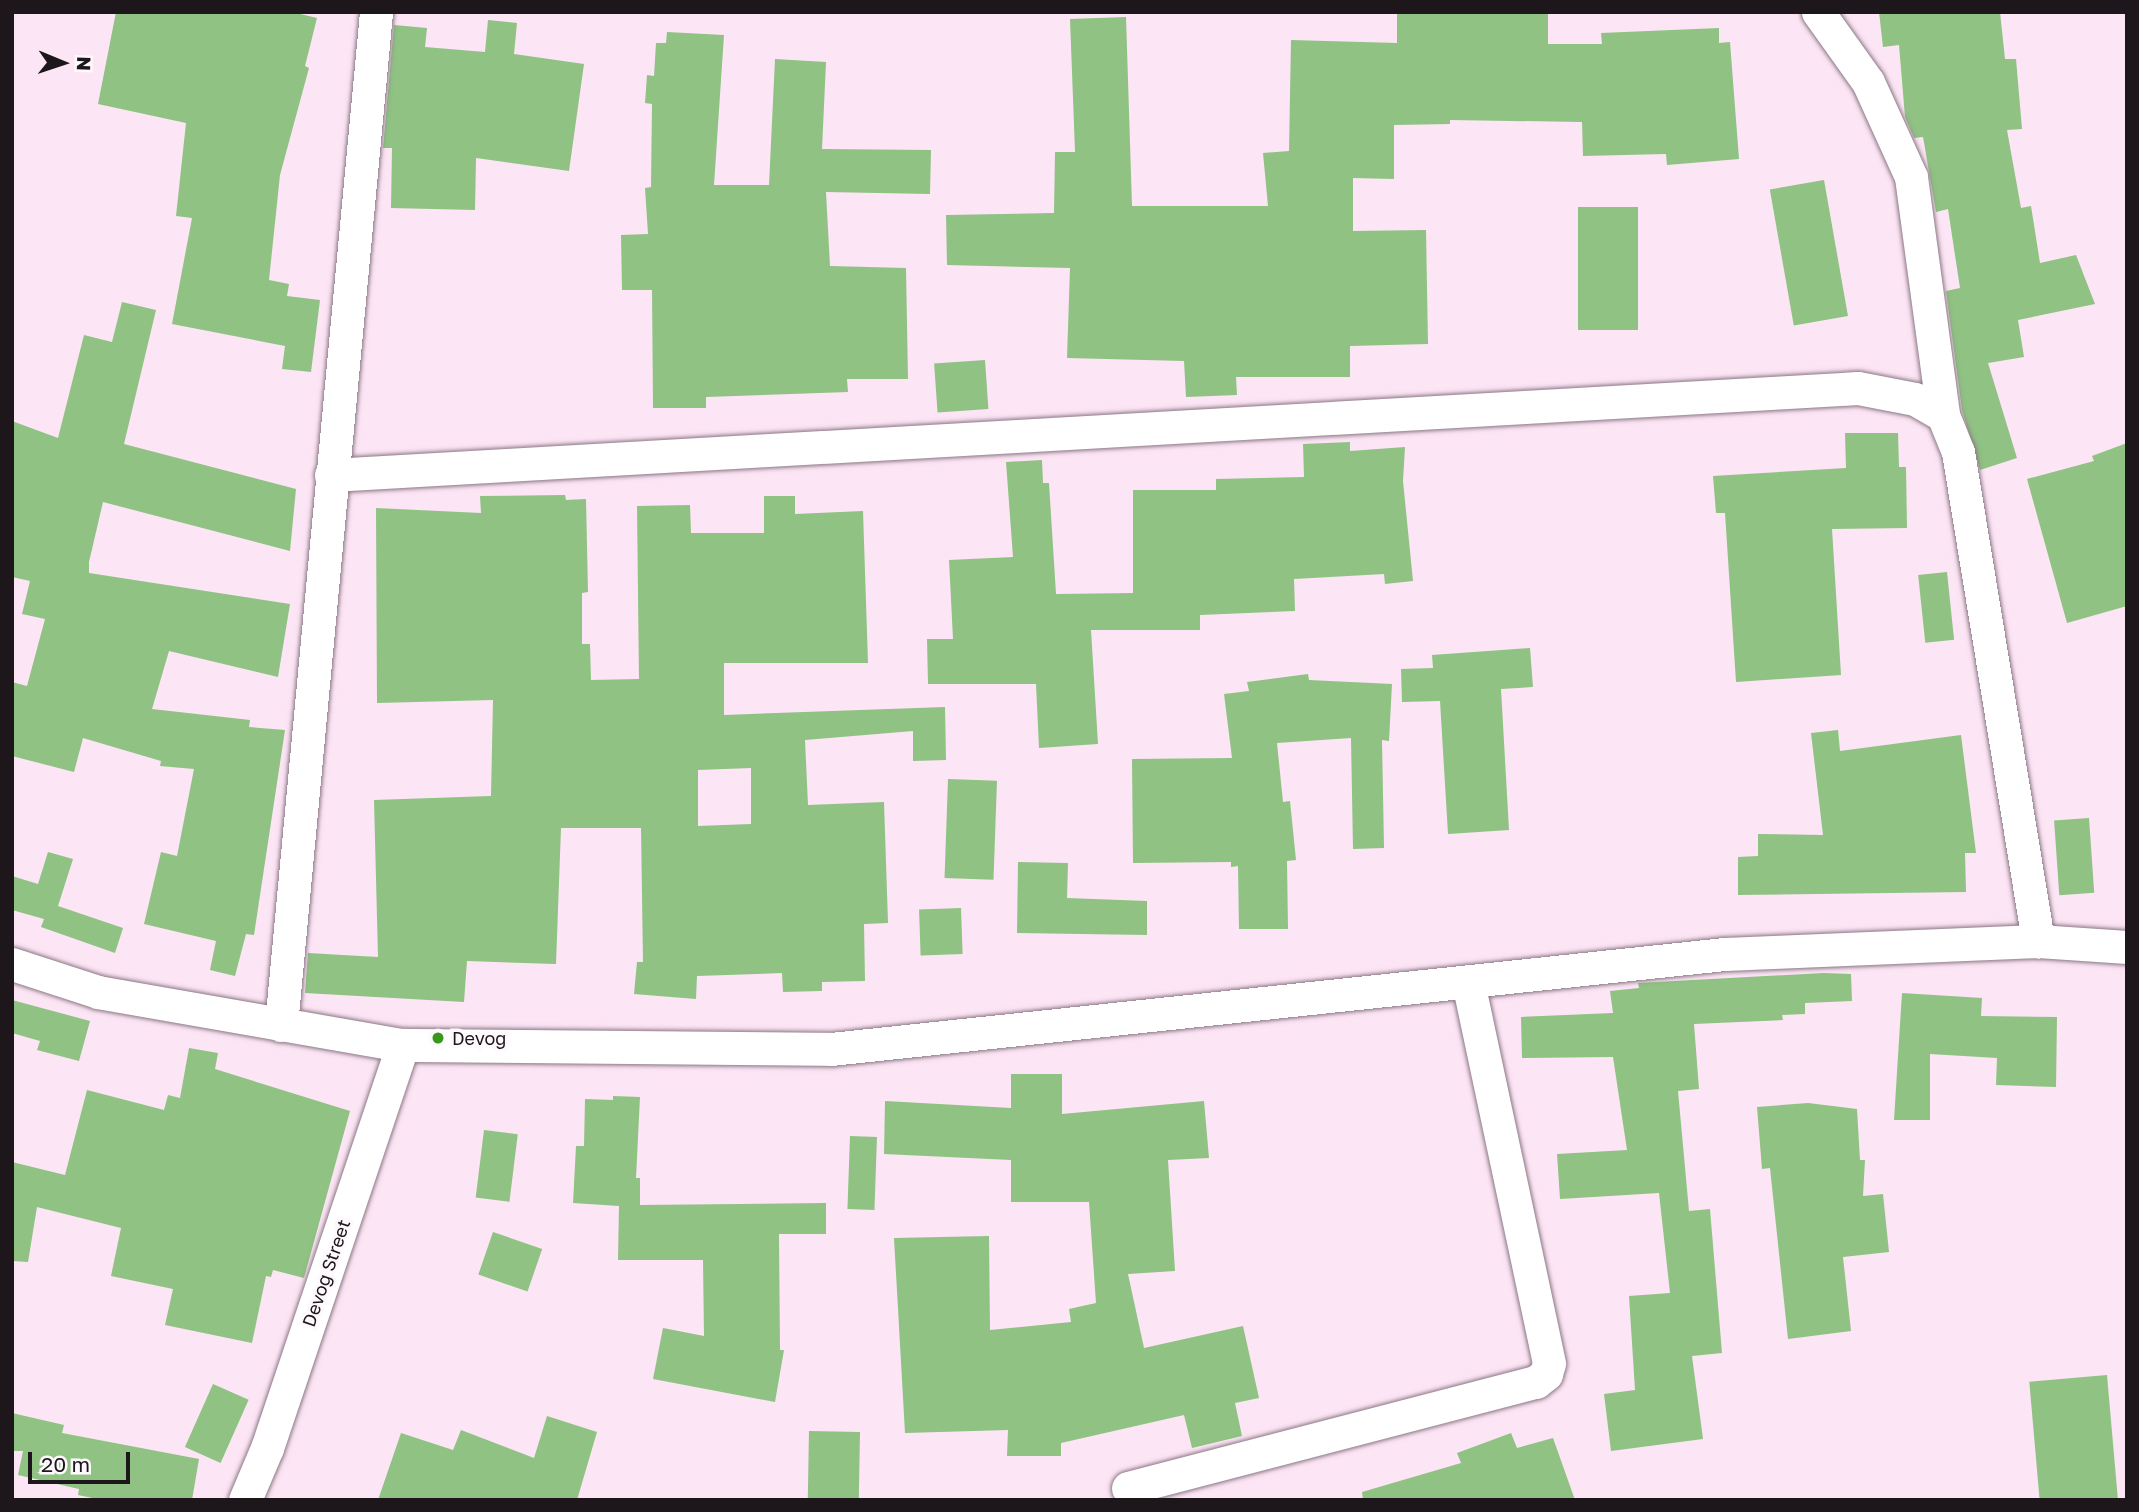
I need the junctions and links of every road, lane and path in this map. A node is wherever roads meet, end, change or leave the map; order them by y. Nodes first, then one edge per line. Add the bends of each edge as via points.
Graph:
1 (376, 12) edge
2 (1818, 12) edge
3 (1943, 415) junction
4 (331, 475) junction
5 (2038, 942) junction
6 (2127, 947) edge
7 (12, 964) edge
8 (1468, 981) junction
9 (281, 1025) junction
10 (403, 1045) junction
11 (1128, 1488) dead end
12 (245, 1500) edge

1 - 4 street
2 - 3 street via 1868,82 1910,177
3 - 4 street via 1915,399 1858,388
3 - 5 street via 1958,452
4 - 9 street
5 - 6 street
5 - 8 street via 1725,954
7 - 9 street via 98,992
8 - 10 street via 831,1049
8 - 11 street via 1549,1363 1546,1374 1536,1382
9 - 10 street
10 - 12 street, Devog Street

